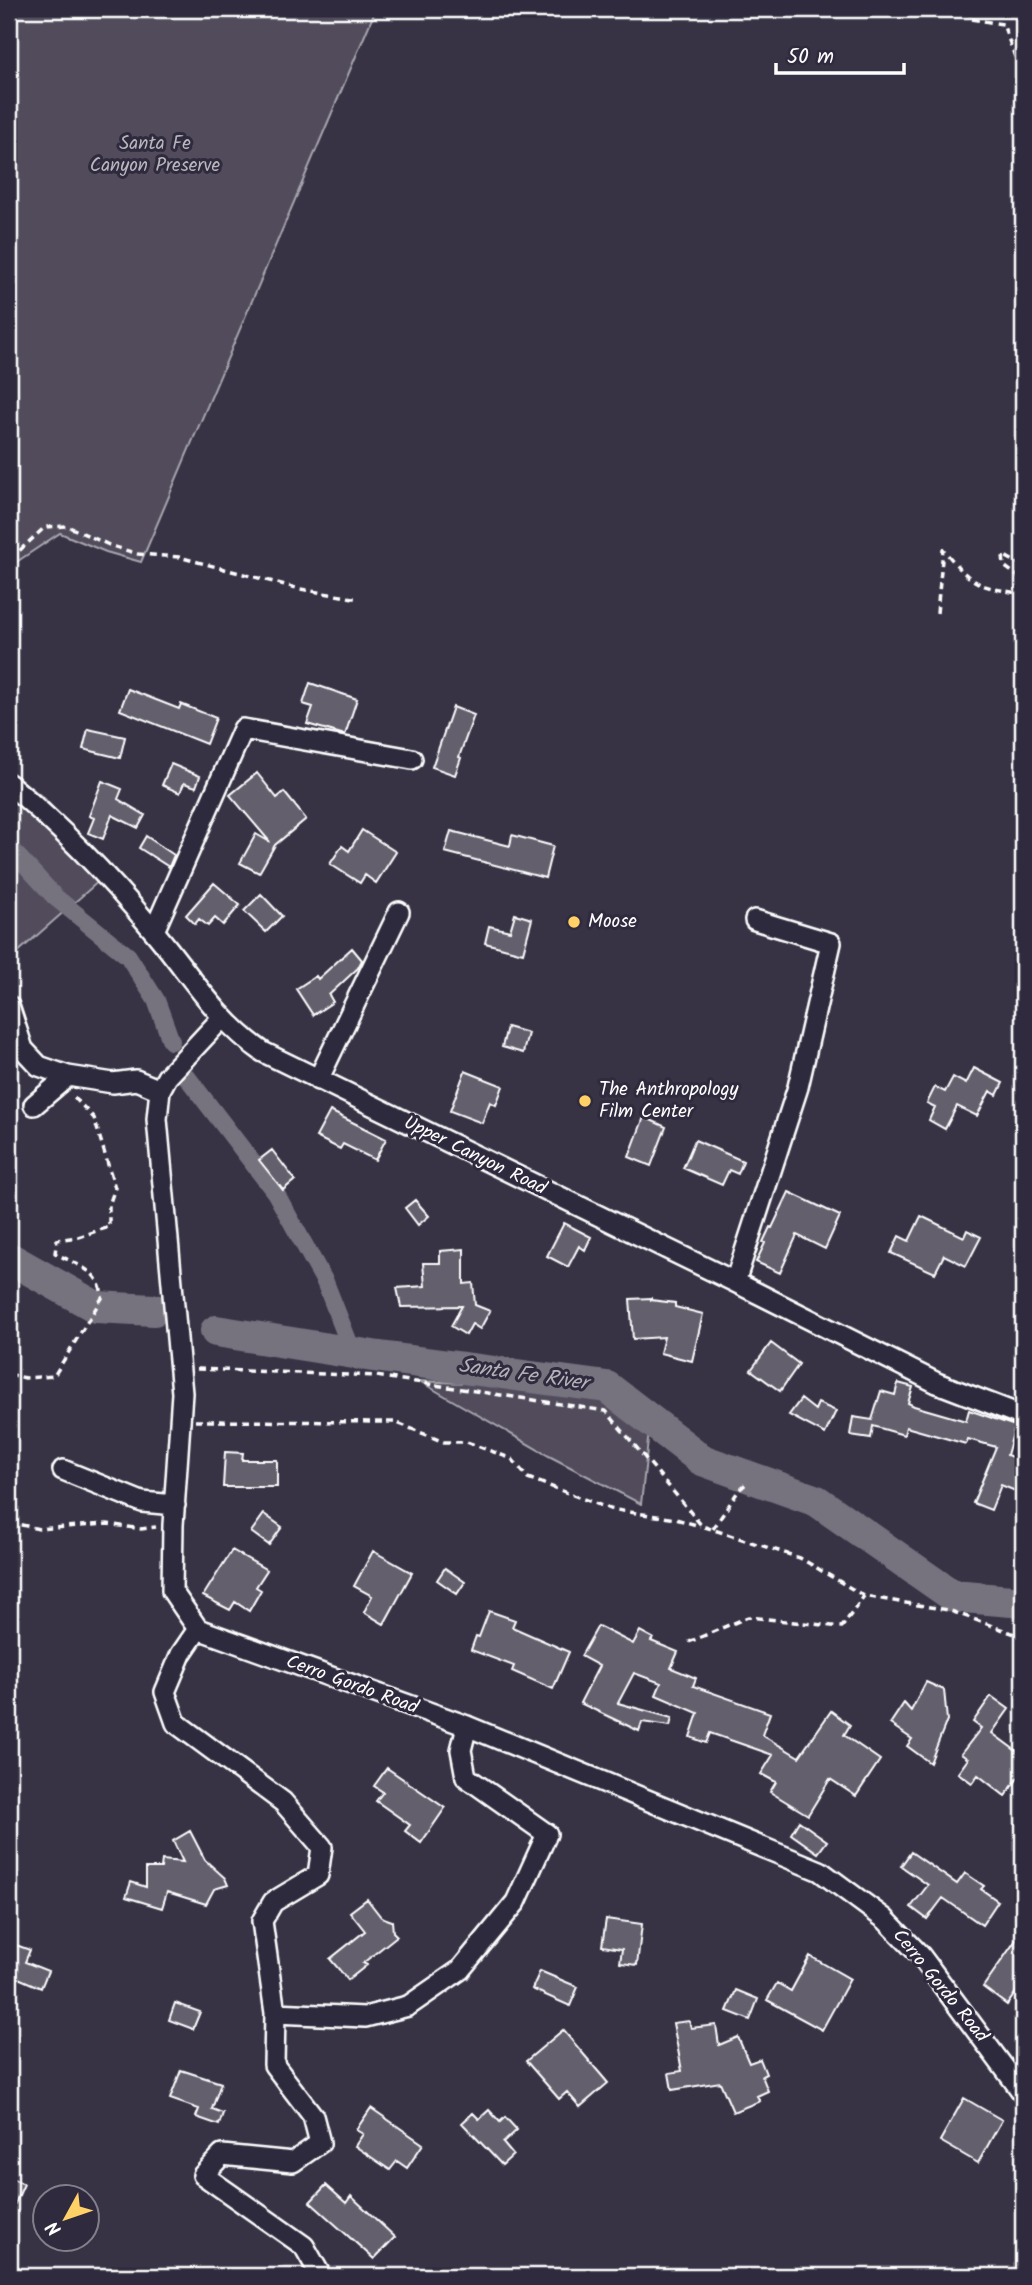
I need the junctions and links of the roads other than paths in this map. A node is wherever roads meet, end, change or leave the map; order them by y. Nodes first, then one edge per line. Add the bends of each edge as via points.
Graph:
1 (412, 759) dead end
2 (9, 784) edge
3 (399, 912) dead end
4 (755, 920) dead end
5 (154, 931) junction
6 (9, 1006) edge
7 (222, 1018) junction
8 (68, 1076) junction
9 (318, 1080) junction
10 (164, 1084) junction
11 (41, 1098) road end
12 (735, 1282) junction
13 (1023, 1416) edge
14 (63, 1470) dead end
15 (174, 1515) junction
16 (198, 1629) junction
17 (467, 1726) junction
18 (275, 2013) junction
19 (1023, 2093) edge
20 (321, 2276) edge

1 - 5 street via 243,729
2 - 5 street, Upper Canyon Road via 79,849
3 - 9 street
4 - 12 street via 831,943 798,1087
5 - 7 street, Upper Canyon Road
6 - 8 street via 23,1049 39,1066
7 - 9 street, Upper Canyon Road via 263,1052
7 - 10 street
8 - 10 street
8 - 11 street
9 - 12 street, Upper Canyon Road
10 - 15 street via 157,1137 181,1368
12 - 13 street, Upper Canyon Road via 937,1384
14 - 15 street
15 - 16 street via 172,1591
16 - 17 street, Cerro Gordo Road
16 - 18 street via 164,1692 176,1723 283,1802 322,1847 318,1875 273,1902 262,1921
17 - 18 street via 461,1750 466,1777 547,1834 516,1902 460,1970 408,2006 365,2017
17 - 19 street, Cerro Gordo Road via 820,1871 885,1919 920,1955
18 - 20 street via 274,2065 313,2116 320,2143 293,2162 222,2155 202,2175 304,2246

